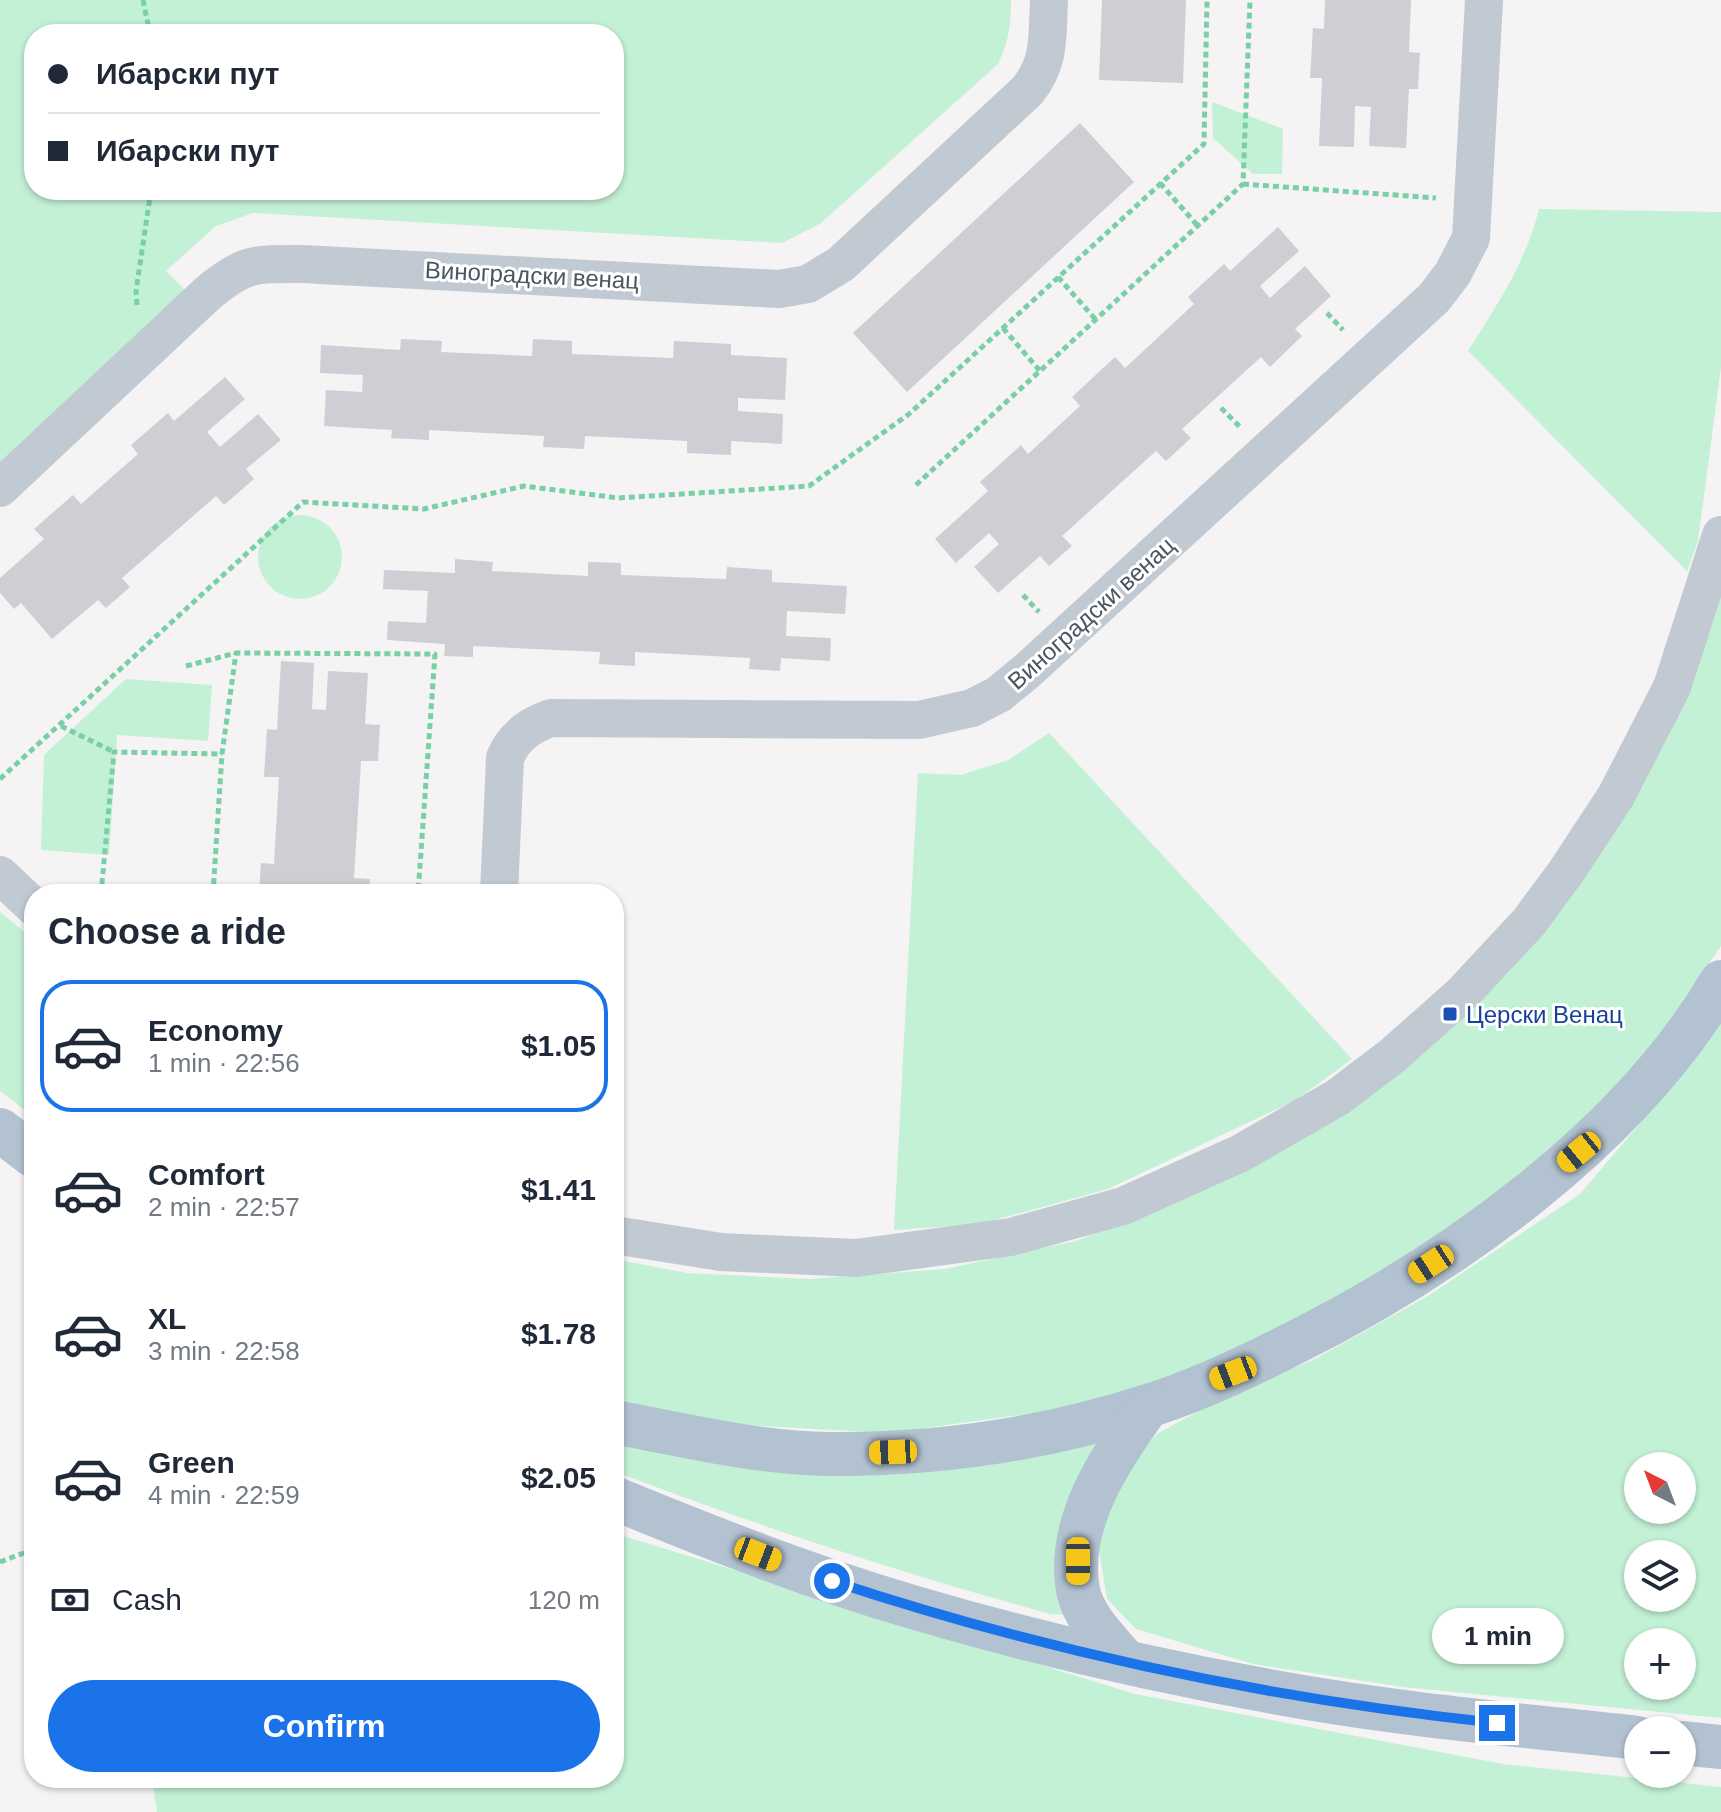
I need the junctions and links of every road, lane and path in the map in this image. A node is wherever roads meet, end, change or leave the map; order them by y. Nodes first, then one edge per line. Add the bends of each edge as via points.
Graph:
1 (143, 0) edge
2 (1049, 0) edge
3 (1207, 0) edge
4 (1250, 0) edge
5 (1484, 0) edge
6 (148, 24) edge
7 (1160, 183) junction
8 (1243, 184) junction
9 (150, 200) edge
10 (1473, 201) junction
11 (1197, 225) junction
12 (1058, 277) junction
13 (1096, 320) junction
14 (1003, 328) junction
15 (139, 358) junction
16 (1040, 371) junction
17 (916, 485) dead end
18 (0, 488) edge
19 (1721, 535) edge
20 (236, 653) junction
21 (186, 666) dead end
22 (60, 725) junction
23 (114, 752) junction
24 (222, 754) junction
25 (0, 779) edge
26 (0, 875) edge
27 (102, 884) edge
28 (214, 884) edge
29 (419, 884) edge
30 (499, 884) edge
31 (24, 898) edge
32 (1721, 982) edge
33 (0, 1130) edge
34 (24, 1148) edge
35 (624, 1237) edge
36 (1148, 1406) junction
37 (624, 1424) edge
38 (624, 1502) edge
39 (24, 1553) edge
40 (0, 1562) edge
41 (1125, 1661) junction
42 (1624, 1737) edge
43 (1696, 1744) edge
44 (1721, 1747) edge

1 - 6 path
2 - 15 street, Виноградски венац via 1046,55 1027,91 841,264 808,284 779,289 258,264 220,283
3 - 7 path via 1204,144
4 - 8 path
5 - 10 street, Виноградски венац
7 - 11 path
7 - 12 path
8 - 10 path
8 - 11 path
9 - 15 path via 136,291
10 - 30 street, Виноградски венац via 1471,238 1434,298 999,694 972,708 919,720 551,718 532,724 505,758
11 - 13 path
12 - 13 path
12 - 14 path
13 - 16 path
14 - 16 path
14 - 22 path via 909,414 809,486 618,498 524,486 424,509 303,502
15 - 18 street, Виноградски венац
16 - 17 path
19 - 35 street via 1672,687 1616,796 1566,872 1529,922 1462,994 1338,1097 1241,1153 1137,1200 1011,1237 856,1258 735,1254
20 - 21 path
20 - 24 path
20 - 29 path via 435,654
22 - 23 path
22 - 25 path
23 - 24 path
23 - 27 path
24 - 28 path
26 - 31 street
32 - 36 main road via 1638,1091 1579,1152 1493,1222 1367,1306 1233,1373
33 - 34 main road
36 - 37 main road via 1012,1439 893,1452 825,1454
36 - 41 main road via 1090,1501 1078,1561 1078,1591 1088,1614
38 - 41 main road via 910,1606
39 - 40 path
41 - 42 main road via 1301,1696
43 - 44 main road

